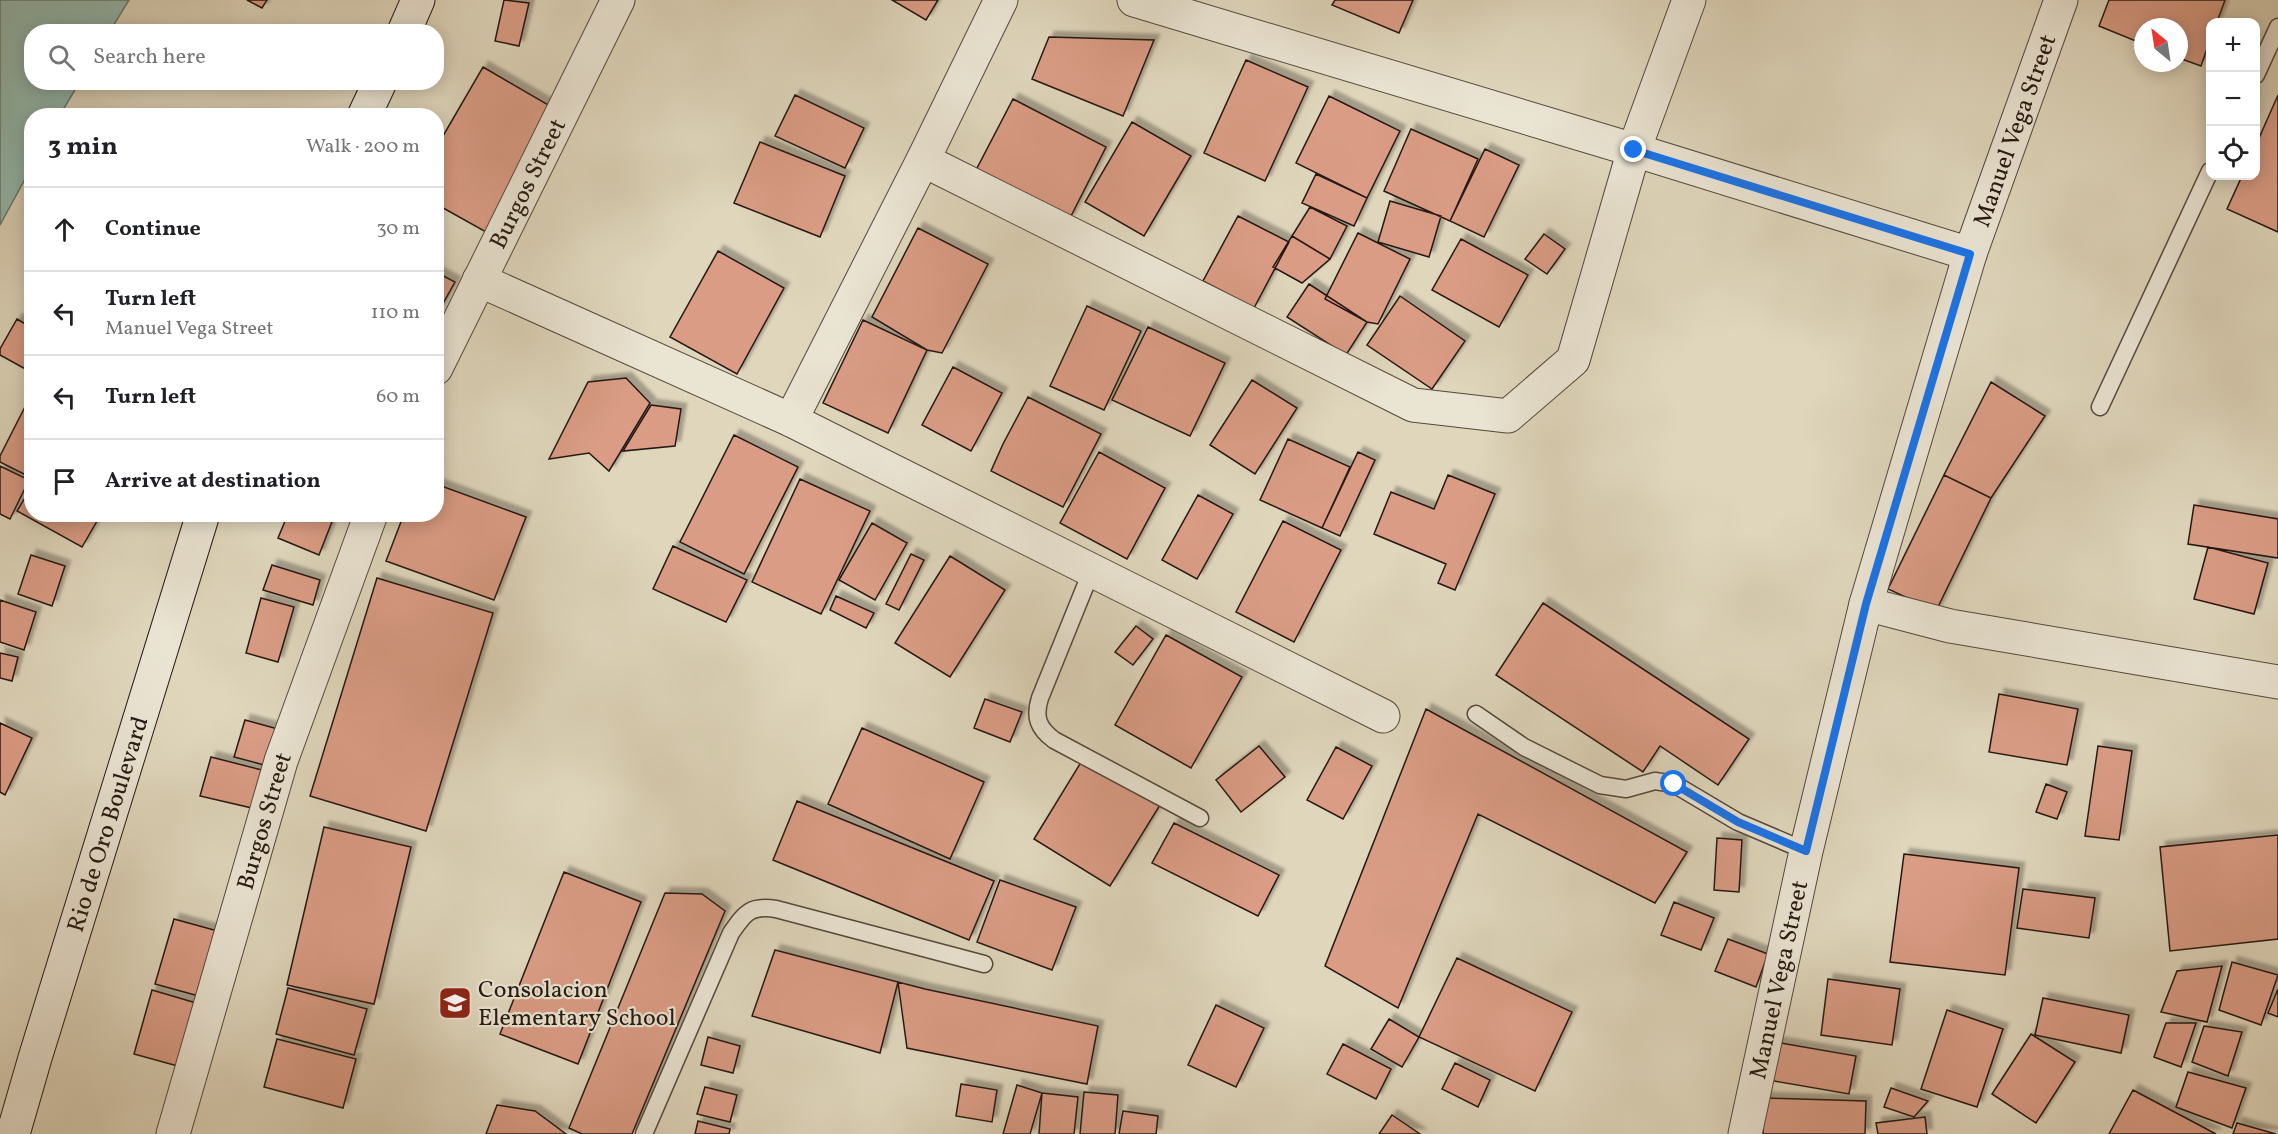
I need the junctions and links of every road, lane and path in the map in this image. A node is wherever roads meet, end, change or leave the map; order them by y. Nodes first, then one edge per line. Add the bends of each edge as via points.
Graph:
1 (418, 0) edge
2 (618, 0) edge
3 (1001, 0) edge
4 (1134, 0) edge
5 (1689, 0) edge
6 (2061, 0) edge
7 (408, 24) edge
8 (2278, 27) edge
9 (2257, 72) edge
10 (376, 90) edge
11 (368, 108) edge
12 (1634, 150) junction
13 (923, 160) junction
14 (2207, 180) edge
15 (1970, 254) junction
16 (479, 280) junction
17 (444, 352) edge
18 (2100, 407) dead end
19 (791, 420) junction
20 (201, 522) edge
21 (368, 522) edge
22 (1091, 572) junction
23 (1866, 604) junction
24 (2278, 682) edge
25 (1476, 714) dead end
26 (1383, 716) dead end
27 (1200, 818) dead end
28 (1806, 851) junction
29 (984, 964) dead end
30 (13, 1134) edge
31 (173, 1134) edge
32 (644, 1134) edge
33 (1745, 1134) edge

1 - 7 street
2 - 16 street, Burgos Street
3 - 13 street
4 - 12 street
5 - 12 street
6 - 15 street, Manuel Vega Street
8 - 9 lane
10 - 11 street
12 - 13 street via 1573,360 1508,417 1413,405
12 - 15 street
13 - 19 street
14 - 18 lane
15 - 23 street, Manuel Vega Street
16 - 17 street, Burgos Street
16 - 19 street
19 - 22 street
20 - 30 street, Rio de Oro Boulevard
21 - 31 street, Burgos Street via 281,761
22 - 26 street
22 - 27 lane via 1040,698 1036,714 1039,725 1054,740
23 - 24 street via 1950,626
23 - 28 street, Manuel Vega Street
25 - 28 lane via 1524,747 1599,785 1626,789 1655,781 1674,784 1738,822
28 - 33 street, Manuel Vega Street
29 - 32 lane via 776,909 761,907 744,913 730,933

